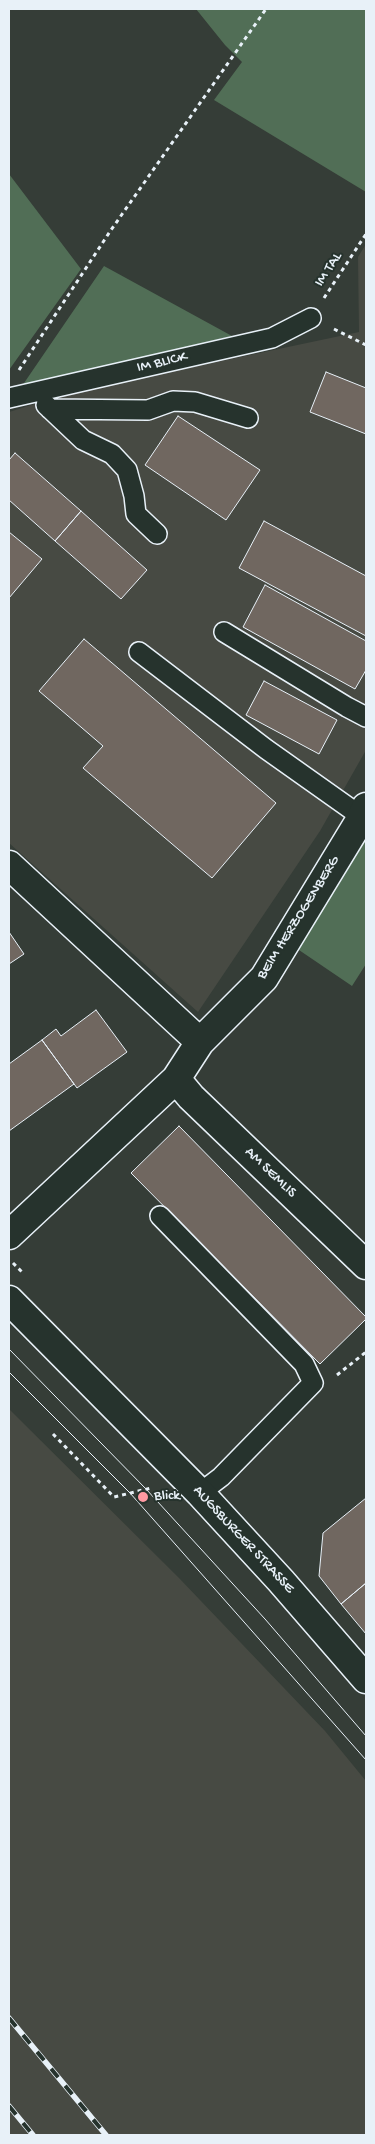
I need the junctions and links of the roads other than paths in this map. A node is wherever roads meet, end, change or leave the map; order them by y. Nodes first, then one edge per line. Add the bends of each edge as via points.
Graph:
1 (311, 318) road end
2 (32, 392) junction
3 (9, 398) edge
4 (50, 409) junction
5 (248, 418) dead end
6 (157, 534) dead end
7 (224, 632) dead end
8 (139, 652) dead end
9 (366, 717) edge
10 (364, 812) edge
11 (9, 865) edge
12 (200, 1042) junction
13 (176, 1079) junction
14 (160, 1216) dead end
15 (9, 1235) edge
16 (366, 1265) edge
17 (9, 1300) edge
18 (200, 1493) junction
19 (366, 1679) edge

1 - 2 lane, IM BLICK via 272,338
2 - 3 lane, IM BLICK
2 - 4 lane
4 - 5 lane via 148,410 173,401 195,402
4 - 6 lane via 83,440 112,454 127,470 136,514
7 - 9 lane
8 - 10 lane via 266,749
10 - 12 street, BEIM HERZOGENBERG via 264,978
11 - 12 street
12 - 13 street, BEIM HERZOGENBERG
13 - 15 street, BEIM HERZOGENBERG
13 - 16 street, AM SEMLIS
14 - 18 lane via 304,1364 313,1383 221,1477
17 - 18 street, AUGSBURGER STRASSE
18 - 19 street, AUGSBURGER STRASSE

